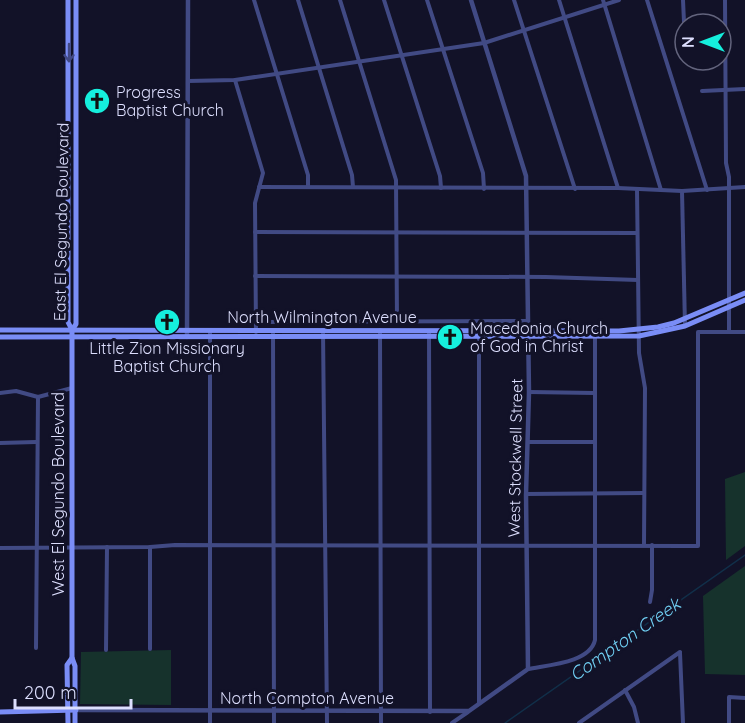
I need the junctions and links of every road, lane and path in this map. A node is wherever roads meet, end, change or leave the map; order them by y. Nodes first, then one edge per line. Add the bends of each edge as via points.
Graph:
1 (68, 0) edge
2 (76, 0) edge
3 (188, 0) edge
4 (254, 0) edge
5 (298, 0) edge
6 (340, 0) edge
7 (384, 0) edge
8 (428, 0) edge
9 (471, 0) edge
10 (514, 0) edge
11 (559, 0) edge
12 (619, 0) edge
13 (647, 0) edge
14 (725, 0) edge
15 (604, 2) edge
16 (565, 18) junction
17 (524, 30) junction
18 (484, 43) junction
19 (442, 50) junction
20 (401, 57) junction
21 (360, 63) junction
22 (321, 68) junction
23 (276, 74) junction
24 (235, 80) junction
25 (188, 81) junction
26 (745, 89) edge
27 (725, 90) junction
28 (702, 91) dead end
29 (259, 187) junction
30 (308, 187) junction
31 (353, 187) junction
32 (745, 187) edge
33 (396, 188) junction
34 (441, 188) junction
35 (618, 188) junction
36 (728, 188) junction
37 (484, 189) junction
38 (526, 189) junction
39 (575, 189) junction
40 (637, 189) junction
41 (661, 190) junction
42 (707, 190) junction
43 (682, 191) junction
44 (255, 232) junction
45 (397, 232) junction
46 (527, 232) junction
47 (637, 233) junction
48 (255, 276) junction
49 (397, 277) junction
50 (527, 277) junction
51 (638, 280) junction
52 (745, 293) edge
53 (729, 299) junction
54 (745, 300) edge
55 (728, 307) junction
56 (397, 321) junction
57 (527, 321) junction
58 (256, 322) junction
59 (684, 323) junction
60 (0, 330) edge
61 (729, 332) junction
62 (745, 332) edge
63 (188, 333) junction
64 (210, 333) junction
65 (256, 333) junction
66 (273, 333) junction
67 (323, 333) junction
68 (528, 333) junction
69 (639, 333) junction
70 (72, 334) junction
71 (380, 334) junction
72 (429, 334) junction
73 (479, 334) junction
74 (595, 334) junction
75 (0, 337) edge
76 (72, 388) junction
77 (530, 392) junction
78 (0, 393) edge
79 (595, 393) junction
80 (38, 397) junction
81 (36, 442) junction
82 (529, 442) junction
83 (595, 442) junction
84 (0, 443) edge
85 (644, 493) junction
86 (526, 494) junction
87 (595, 494) junction
88 (325, 545) junction
89 (380, 545) junction
90 (430, 545) junction
91 (479, 545) junction
92 (526, 545) junction
93 (595, 545) junction
94 (644, 545) junction
95 (652, 545) junction
96 (210, 546) junction
97 (274, 546) junction
98 (150, 547) junction
99 (0, 548) edge
100 (36, 548) junction
101 (72, 548) junction
102 (106, 548) junction
103 (650, 602) dead end
104 (36, 648) dead end
105 (150, 649) dead end
106 (106, 650) dead end
107 (72, 658) junction
108 (528, 669) junction
109 (625, 690) junction
110 (745, 698) edge
111 (479, 703) junction
112 (68, 710) junction
113 (76, 710) junction
114 (210, 711) junction
115 (274, 711) junction
116 (327, 711) junction
117 (469, 711) junction
118 (1, 712) edge
119 (381, 712) junction
120 (430, 712) junction
121 (581, 722) edge
122 (68, 723) edge
123 (75, 723) edge
124 (210, 723) edge
125 (274, 723) edge
126 (327, 723) edge
127 (381, 723) edge
128 (452, 723) edge
129 (638, 723) edge
130 (683, 723) edge
131 (729, 723) edge

1 -> 70 main road, East El Segundo Boulevard via 68,293
2 - 70 main road, East El Segundo Boulevard via 76,324
3 - 25 street
4 - 23 street
5 - 22 street
6 - 21 street
7 - 20 street
8 - 19 street
9 - 18 street, West Stockwell Street
10 - 17 street
11 - 16 street
12 - 15 street
13 - 42 street
14 - 27 street
15 - 16 street
15 - 41 street
16 - 17 street
16 - 35 street
17 - 18 street
17 - 39 street
18 - 19 street
18 - 38 street, West Stockwell Street via 526,176
19 - 20 street
19 - 37 street via 483,173
20 - 21 street
20 - 34 street
21 - 22 street
21 - 33 street
22 - 23 street
22 - 31 street
23 - 24 street
23 - 30 street via 308,175
24 - 25 street
24 - 29 street via 263,173
25 - 63 street
26 - 27 street
27 - 28 street
27 - 36 street
29 - 30 street
29 - 44 street
30 - 31 street
31 - 33 street
32 - 36 street
33 - 34 street
33 - 45 street
34 - 37 street
35 - 39 street
35 - 40 street
36 - 42 street
36 - 53 street
37 - 38 street
38 - 39 street
38 - 46 street, West Stockwell Street
40 - 41 street
40 - 47 street
41 - 43 street
42 - 43 street
43 - 59 street
44 - 45 street
44 - 48 street
45 - 46 street
45 - 49 street
46 - 47 street
46 - 50 street, West Stockwell Street
47 - 51 street
48 - 49 street
48 - 58 street
49 - 50 street
49 - 56 street
50 - 51 street
50 - 57 street, West Stockwell Street
51 - 69 street
52 - 53 main road, North Wilmington Avenue
53 - 55 street
53 - 59 main road, North Wilmington Avenue
54 - 55 main road, North Wilmington Avenue
55 - 59 main road, North Wilmington Avenue
55 - 61 street
56 - 57 street
56 - 58 street
57 - 68 street, West Stockwell Street
58 - 65 street
59 - 69 main road, North Wilmington Avenue
60 - 70 main road, North Wilmington Avenue
61 - 62 street
61 - 95 street via 698,332 698,546
63 - 64 main road, North Wilmington Avenue
63 - 70 main road, North Wilmington Avenue
64 - 65 main road, North Wilmington Avenue
64 - 96 street
65 - 66 main road, North Wilmington Avenue
66 - 67 main road, North Wilmington Avenue
66 - 97 street
67 - 71 main road, North Wilmington Avenue
67 - 88 street
68 - 73 main road, North Wilmington Avenue
68 - 74 main road, North Wilmington Avenue
68 - 77 street, West Stockwell Street
69 - 74 main road, North Wilmington Avenue
69 - 85 street via 645,388
70 - 75 main road
70 - 76 main road, West El Segundo Boulevard
71 - 72 main road, North Wilmington Avenue
71 - 89 street
72 - 73 main road, North Wilmington Avenue
72 - 90 street
73 - 91 street
74 - 79 street
76 - 80 street
76 - 101 main road, West El Segundo Boulevard
77 - 79 street
77 - 82 street, West Stockwell Street
78 - 80 street via 16,391
79 - 83 street
80 - 81 street
81 - 84 street
81 - 100 street
82 - 83 street
82 - 86 street, West Stockwell Street
83 - 87 street
85 - 87 street
85 - 94 street
86 - 87 street
86 - 92 street, West Stockwell Street
87 - 93 street
88 - 89 street
88 - 97 street
88 - 116 street
89 - 90 street
89 - 119 street
90 - 91 street
90 - 120 street
91 - 92 street
91 - 111 street
92 - 93 street
92 - 108 street, West Stockwell Street
93 - 94 street
93 - 108 street via 594,646 572,661
94 - 95 street
95 - 103 street
96 - 97 street
96 - 98 street
96 - 114 street
97 - 115 street
98 - 102 street
98 - 105 street
99 - 100 street
100 - 101 street
100 - 104 street
101 - 102 street
101 - 107 main road, West El Segundo Boulevard
102 - 106 street
107 - 112 main road, West El Segundo Boulevard via 67,665
107 - 113 main road, West El Segundo Boulevard
108 - 111 street
109 - 121 street
109 - 129 street
109 - 130 street via 680,652
110 - 131 street via 729,697
111 - 117 street
112 - 113 main road, North Compton Avenue
112 - 118 main road, North Compton Avenue
112 - 122 main road, West El Segundo Boulevard
113 - 114 street, North Compton Avenue
113 - 123 main road, West El Segundo Boulevard
114 - 115 street, North Compton Avenue
114 - 124 street
115 - 116 street, North Compton Avenue
115 - 125 street
116 - 119 street, North Compton Avenue
116 - 126 street
117 - 120 street, North Compton Avenue
117 - 128 street
119 - 120 street, North Compton Avenue
119 - 127 street

